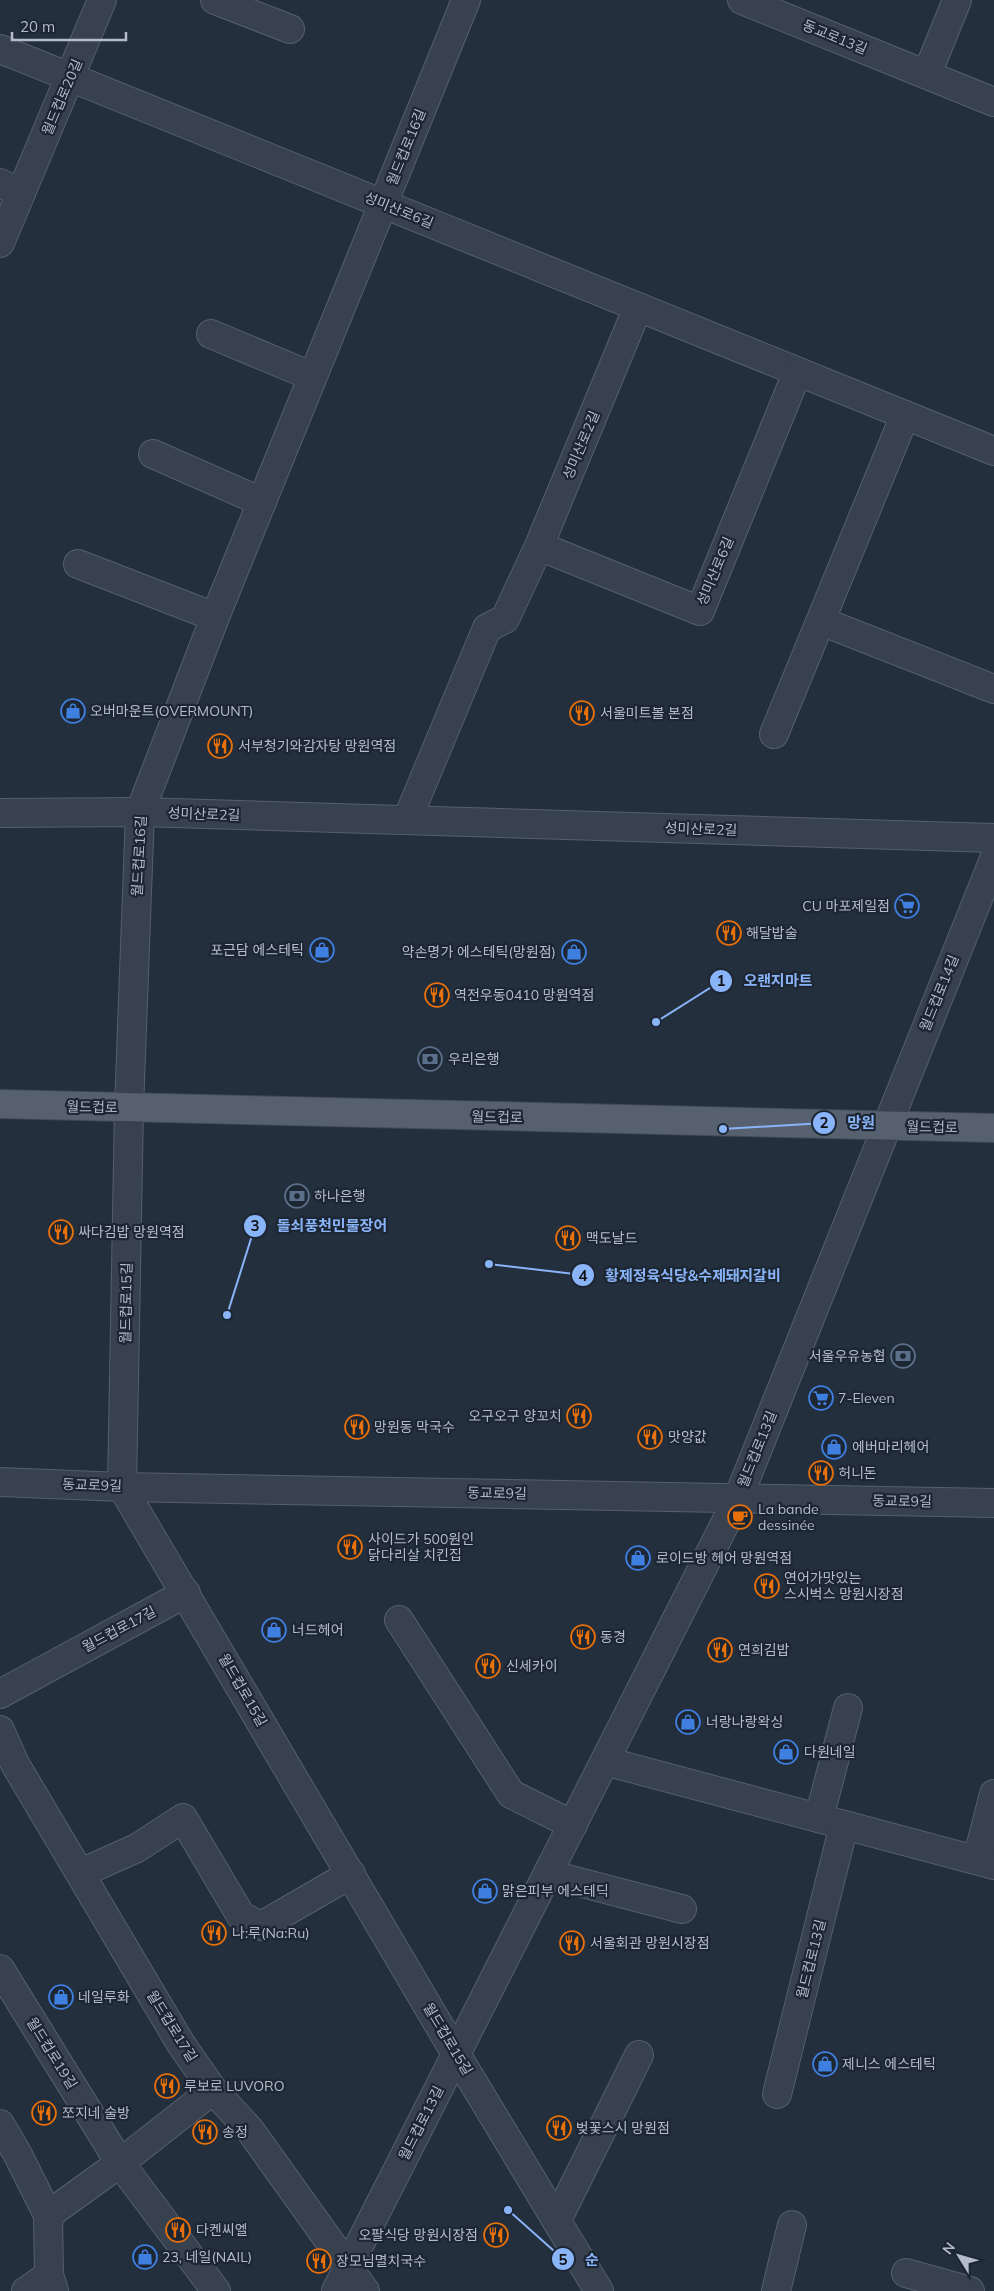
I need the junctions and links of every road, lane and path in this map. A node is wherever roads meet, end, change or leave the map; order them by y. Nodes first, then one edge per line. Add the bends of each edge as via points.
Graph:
1 (102, 0) edge
2 (215, 0) edge
3 (466, 0) edge
4 (742, 0) edge
5 (957, 0) edge
6 (290, 29) dead end
7 (0, 49) edge
8 (927, 74) junction
9 (70, 77) junction
10 (994, 102) edge
11 (10, 188) edge
12 (383, 203) junction
13 (0, 244) edge
14 (638, 307) junction
15 (211, 334) dead end
16 (797, 373) junction
17 (311, 376) junction
18 (905, 415) junction
19 (994, 451) edge
20 (153, 454) dead end
21 (262, 502) junction
22 (539, 546) junction
23 (78, 564) dead end
24 (215, 617) junction
25 (822, 621) junction
26 (994, 689) edge
27 (774, 734) dead end
28 (140, 812) junction
29 (0, 813) edge
30 (407, 820) junction
31 (994, 838) edge
32 (994, 859) edge
33 (0, 1104) edge
34 (129, 1108) junction
35 (885, 1127) junction
36 (994, 1128) edge
37 (0, 1482) edge
38 (122, 1487) junction
39 (738, 1498) junction
40 (994, 1502) edge
41 (186, 1593) junction
42 (400, 1620) dead end
43 (0, 1694) edge
44 (848, 1708) dead end
45 (0, 1730) edge
46 (605, 1761) junction
47 (994, 1794) edge
48 (832, 1822) junction
49 (573, 1825) junction
50 (985, 1863) edge
51 (81, 1873) junction
52 (351, 1874) junction
53 (548, 1874) junction
54 (682, 1909) dead end
55 (0, 1969) edge
56 (456, 2054) junction
57 (639, 2055) dead end
58 (213, 2090) junction
59 (777, 2094) dead end
60 (0, 2124) edge
61 (120, 2163) junction
62 (48, 2215) junction
63 (557, 2220) junction
64 (792, 2225) dead end
65 (348, 2267) junction
66 (906, 2273) dead end
67 (51, 2283) edge
68 (26, 2291) edge
69 (216, 2291) edge
70 (336, 2291) edge
71 (365, 2291) edge
72 (599, 2291) edge
73 (776, 2291) edge
74 (970, 2291) edge

1 - 9 street, 월드컵로20길
2 - 6 street
3 - 12 street, 월드컵로16길
4 - 8 street, 동교로13길
5 - 8 street
7 - 9 street, 성미산로6길
8 - 10 street, 동교로13길
9 - 11 street, 월드컵로20길
9 - 12 street, 성미산로6길
11 - 13 street, 월드컵로20길
12 - 14 street, 성미산로6길
12 - 17 street, 월드컵로16길
14 - 16 street, 성미산로6길
14 - 22 street, 성미산로2길
15 - 17 street
16 - 18 street, 성미산로6길
16 - 22 street, 성미산로6길 via 700,611
17 - 21 street, 월드컵로16길
18 - 19 street, 성미산로6길
18 - 25 street
20 - 21 street
21 - 24 street, 월드컵로16길
22 - 30 street, 성미산로2길 via 505,619 487,628
23 - 24 street
24 - 28 street, 월드컵로16길
25 - 26 street
25 - 27 street
28 - 29 street, 성미산로2길
28 - 30 street, 성미산로2길
28 - 34 street, 월드컵로16길
30 - 31 street, 성미산로2길
32 - 35 street, 월드컵로14길
33 - 34 main road, 월드컵로
34 - 35 main road, 월드컵로
34 - 38 street, 월드컵로15길
35 - 36 main road, 월드컵로
35 - 39 street, 월드컵로13길
37 - 38 street, 동교로9길
38 - 39 street, 동교로9길
38 - 41 street, 월드컵로15길
39 - 40 street, 동교로9길
39 - 46 street, 월드컵로13길
41 - 43 street, 월드컵로17길
41 - 52 street, 월드컵로15길
42 - 49 street via 511,1794
44 - 48 street, 월드컵로13길
45 - 51 street, 월드컵로17길 via 15,1764
46 - 48 street
46 - 49 street, 월드컵로13길
47 - 50 street
48 - 50 street
48 - 59 street, 월드컵로13길
49 - 53 street, 월드컵로13길
51 - 52 street via 137,1848 183,1818 242,1916 261,1926
51 - 58 street, 월드컵로17길 via 180,2044
52 - 56 street, 월드컵로15길
53 - 54 street
53 - 56 street, 월드컵로13길
55 - 61 street, 월드컵로19길
56 - 63 street, 월드컵로15길
56 - 65 street, 월드컵로13길
57 - 63 street
58 - 61 street
58 - 65 street, 월드컵로17길 via 250,2130
60 - 62 street
61 - 62 street
61 - 69 street, 월드컵로19길
62 - 67 street
63 - 72 street, 월드컵로15길
64 - 73 street
65 - 70 street, 월드컵로13길
65 - 71 street, 월드컵로17길
66 - 74 street
67 - 68 street

